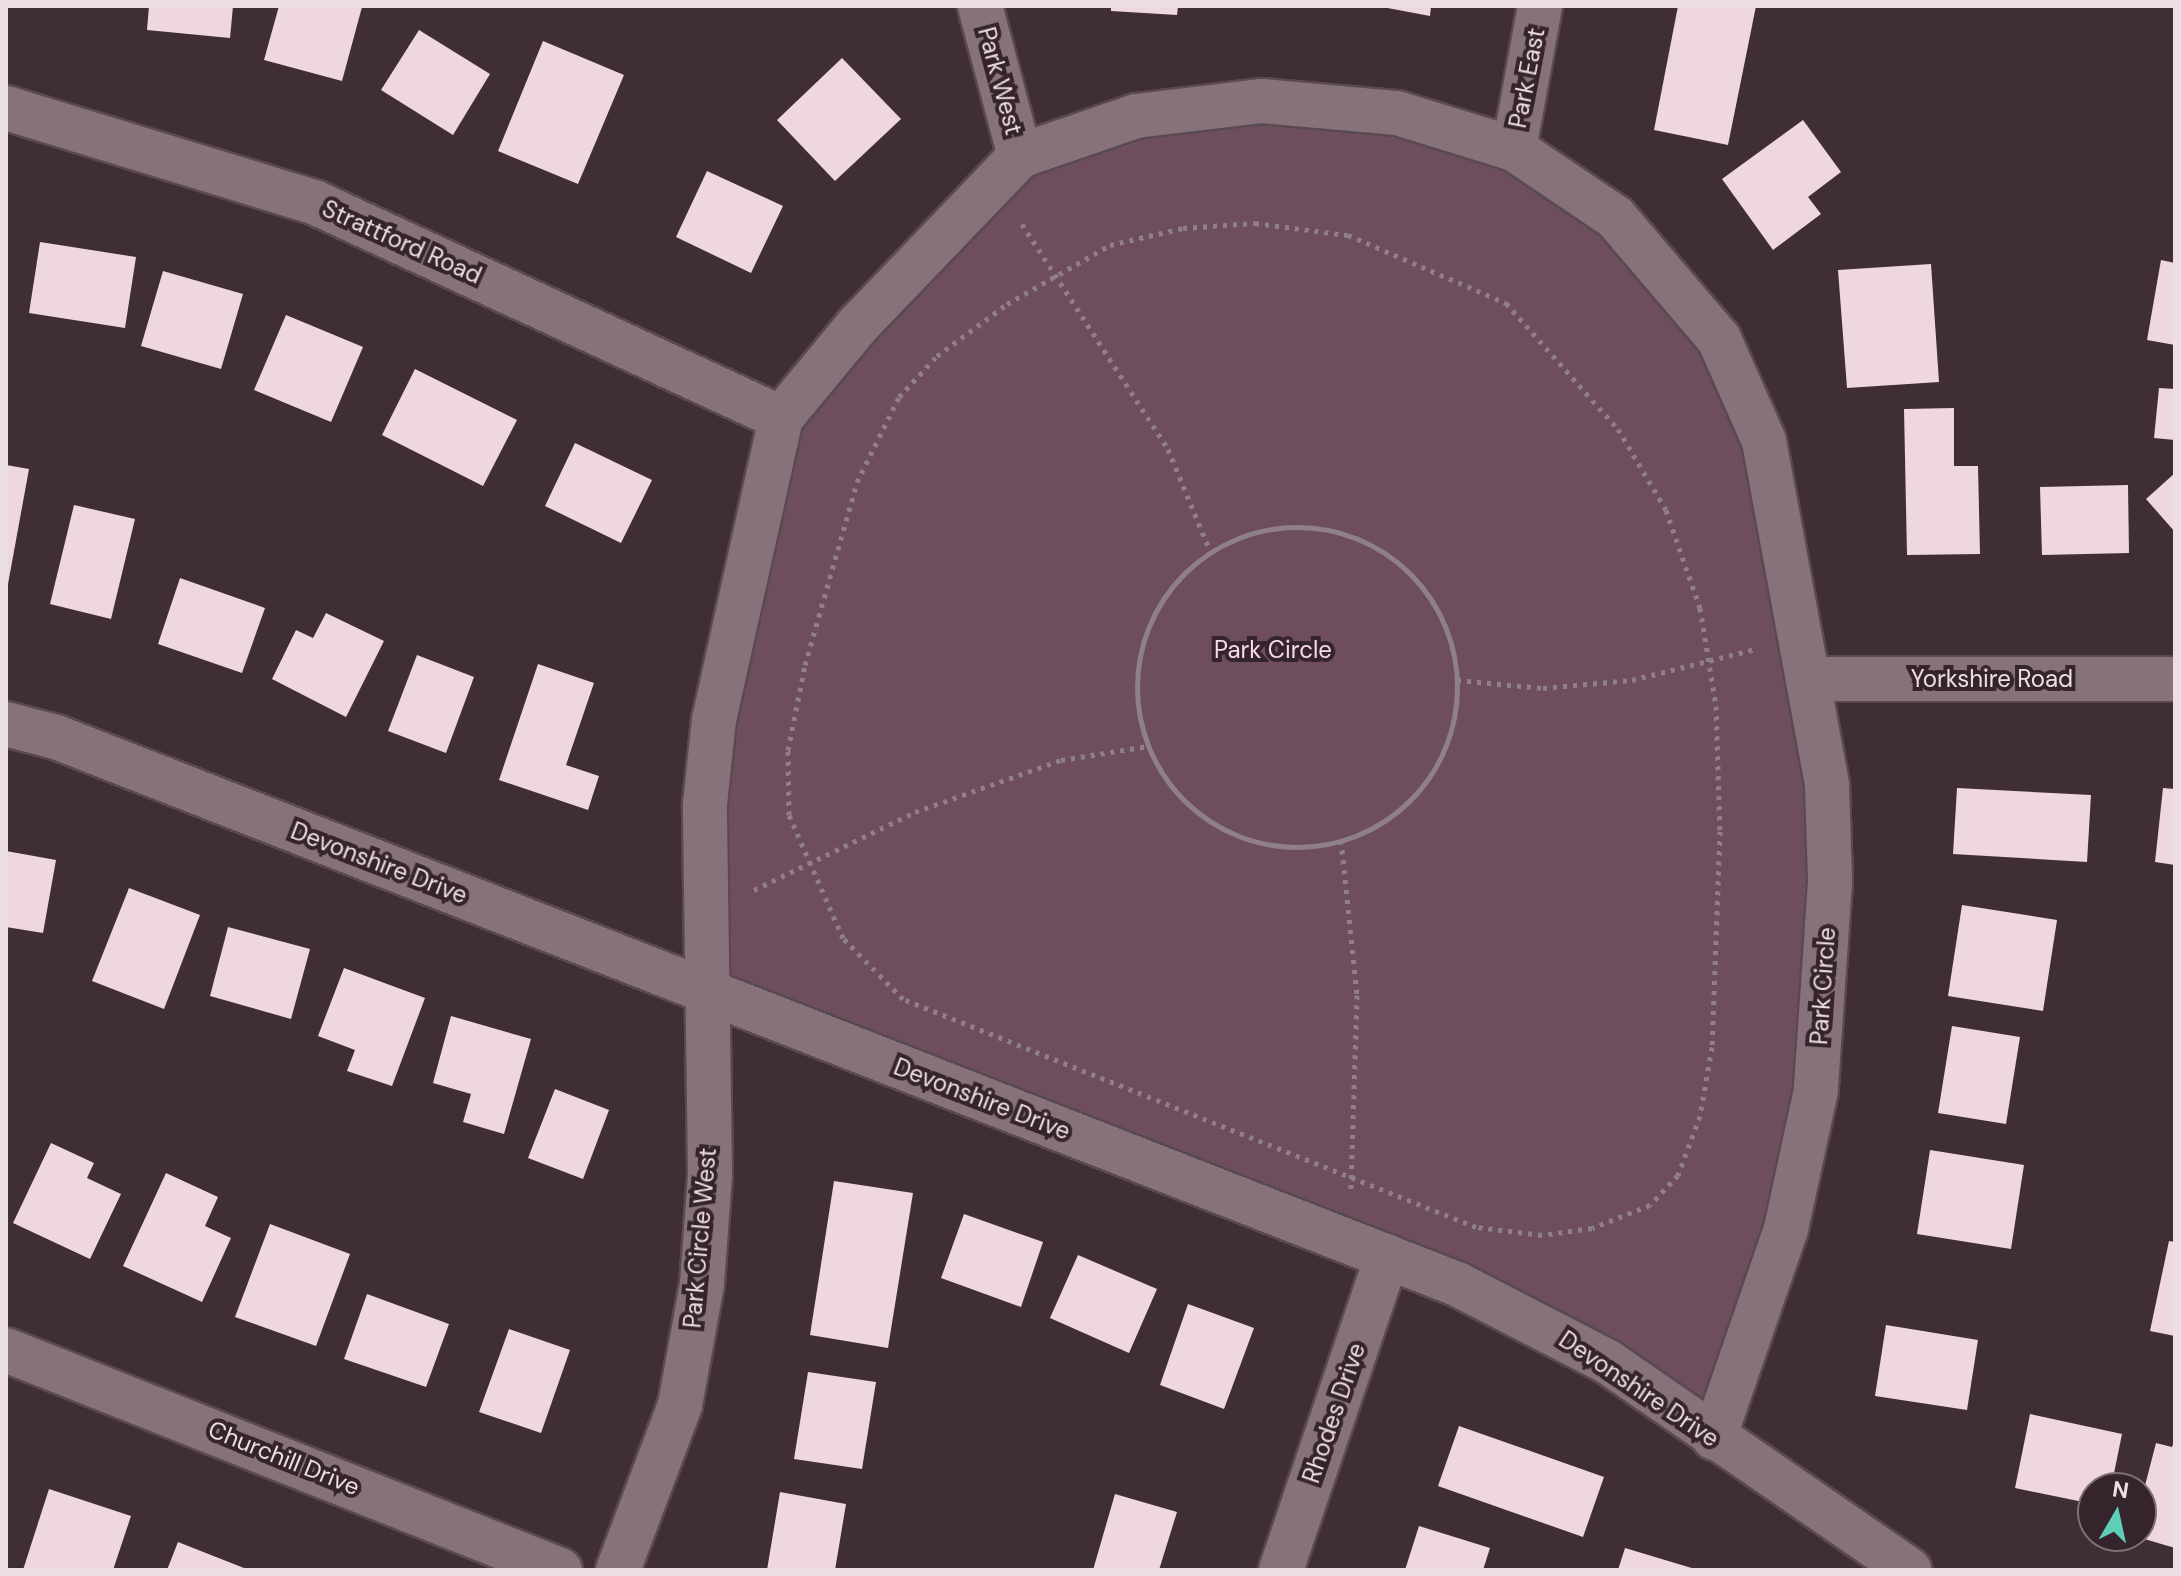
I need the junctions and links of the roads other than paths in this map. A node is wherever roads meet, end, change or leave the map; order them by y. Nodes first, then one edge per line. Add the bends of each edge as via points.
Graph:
1 (980, 6) edge
2 (1540, 6) edge
3 (6, 108) edge
4 (1514, 149) junction
5 (1007, 169) junction
6 (781, 418) junction
7 (1810, 679) junction
8 (2175, 679) edge
9 (6, 724) edge
10 (706, 990) junction
11 (1387, 1256) junction
12 (6, 1350) edge
13 (1714, 1438) junction
14 (560, 1570) edge
15 (618, 1570) edge
16 (1281, 1570) edge
17 (1909, 1570) edge

1 - 5 street, Park West
2 - 4 street, Park East
3 - 6 street, Strattford Road via 316,203
4 - 5 street, Park Circle via 1397,113 1262,101 1136,116
4 - 7 street, Park Circle via 1615,217 1719,339 1764,441
5 - 6 street, Park Circle via 858,325
6 - 10 street, Park Circle via 714,720
7 - 8 street, Yorkshire Road
7 - 13 street, Park Circle via 1827,785 1830,882 1816,1090 1786,1229
9 - 10 street, Devonshire Drive via 56,737
10 - 11 street, Devonshire Drive
10 - 15 street, Park Circle West via 710,1174 702,1284 680,1405
11 - 13 street, Devonshire Drive via 1568,1339
11 - 16 street, Rhodes Drive
12 - 14 street, Churchill Drive
13 - 17 street, Devonshire Drive

